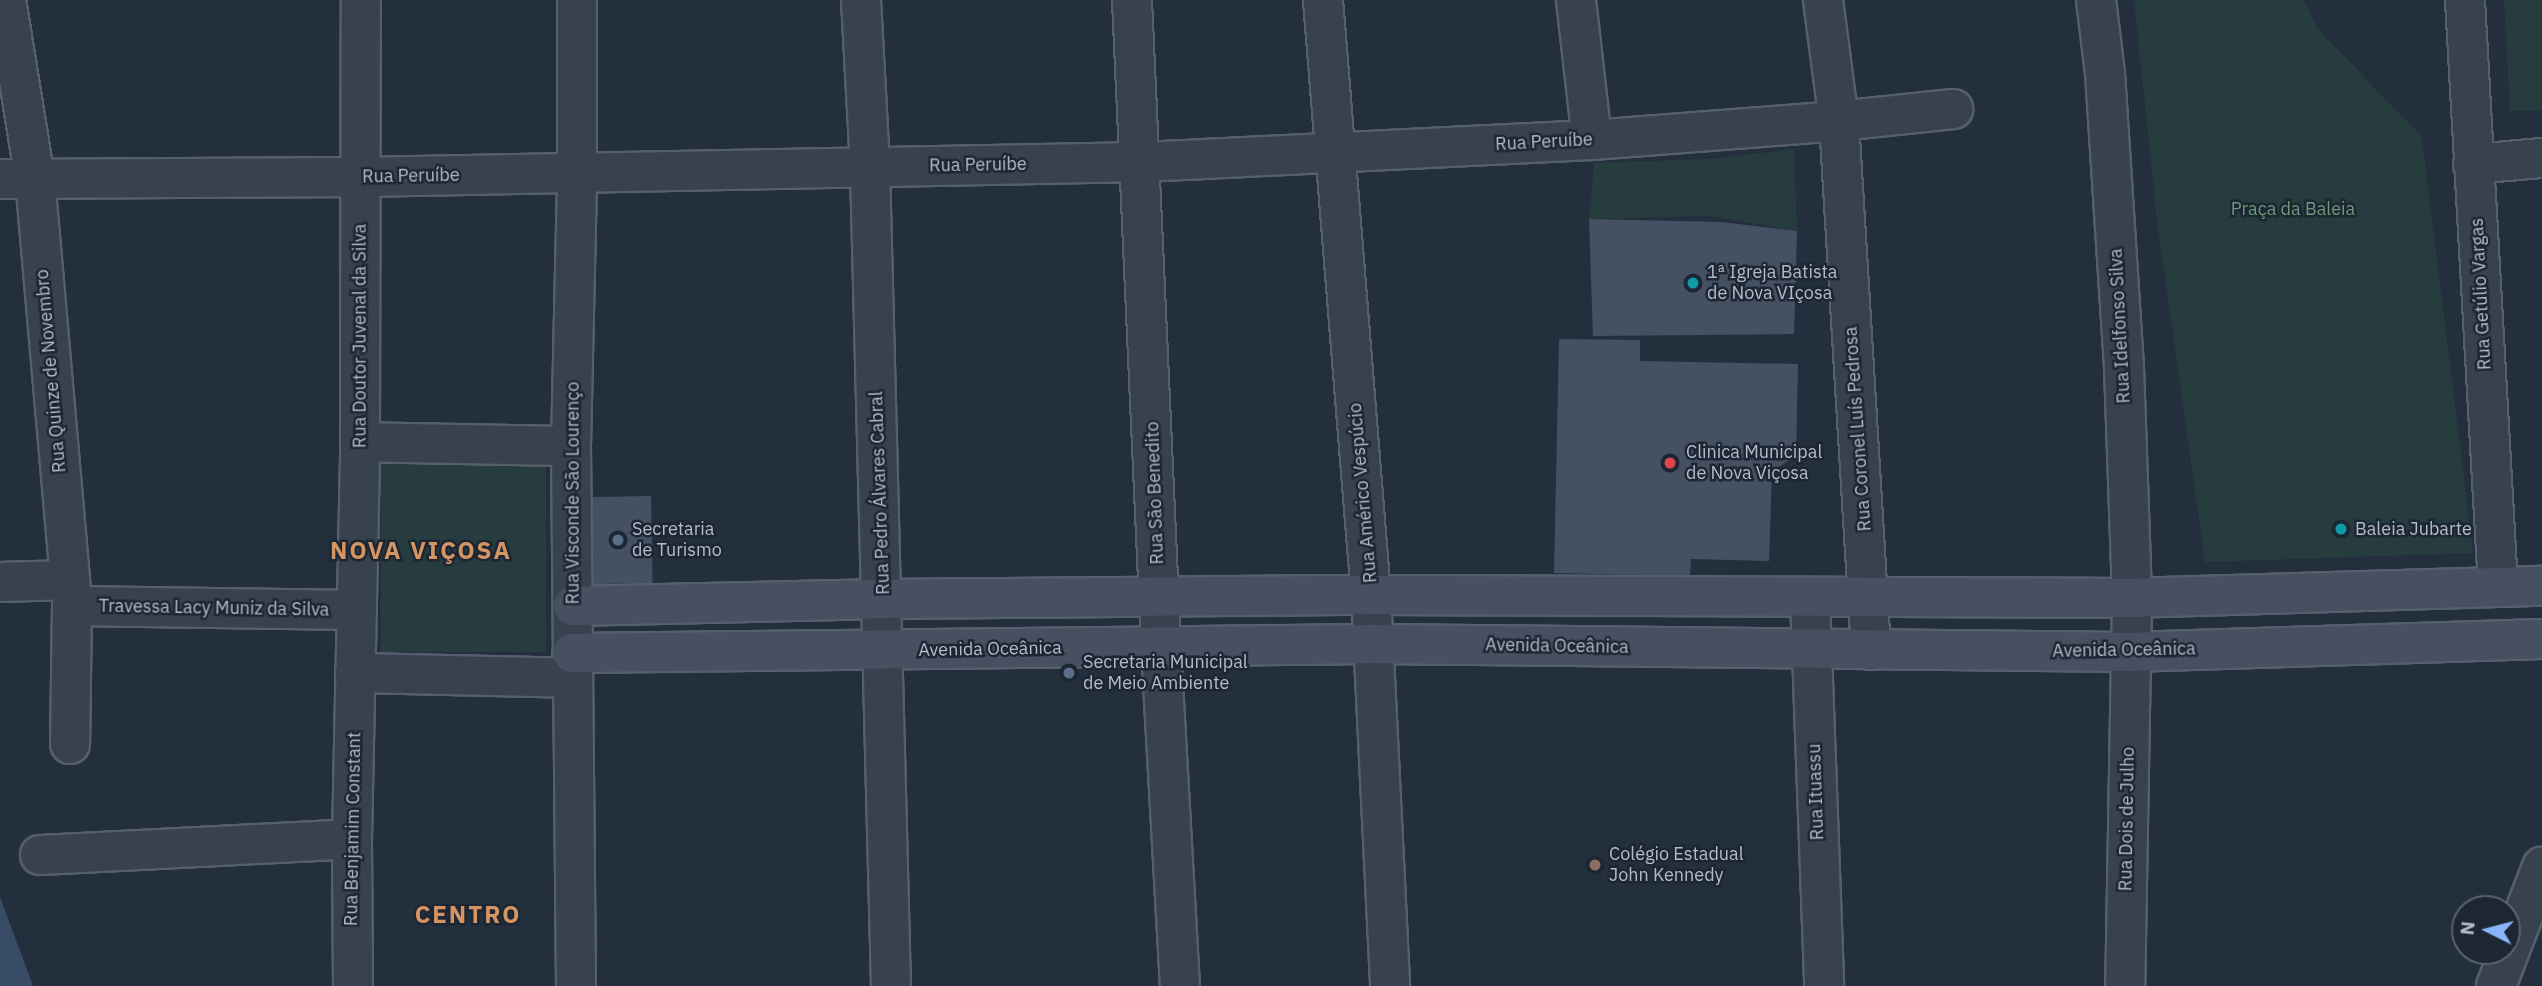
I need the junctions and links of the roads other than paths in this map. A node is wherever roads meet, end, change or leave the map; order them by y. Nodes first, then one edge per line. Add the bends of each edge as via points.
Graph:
1 (6, 0) edge
2 (360, 0) edge
3 (577, 0) edge
4 (860, 0) edge
5 (1132, 0) edge
6 (1323, 0) edge
7 (1576, 0) edge
8 (1823, 0) edge
9 (2096, 0) edge
10 (2465, 0) edge
11 (1953, 108) dead end
12 (1839, 121) junction
13 (1592, 140) junction
14 (1336, 154) junction
15 (2542, 158) edge
16 (1142, 162) junction
17 (2473, 164) junction
18 (870, 168) junction
19 (577, 173) junction
20 (362, 177) junction
21 (17, 179) edge
22 (360, 442) junction
23 (571, 446) junction
24 (0, 582) edge
25 (2542, 586) edge
26 (2498, 587) junction
27 (70, 593) junction
28 (1371, 595) junction
29 (1810, 598) junction
30 (1869, 598) junction
31 (2132, 598) junction
32 (884, 599) junction
33 (1160, 599) junction
34 (573, 606) junction
35 (357, 610) junction
36 (2542, 639) edge
37 (1372, 644) junction
38 (1161, 647) junction
39 (885, 650) junction
40 (1811, 650) junction
41 (1871, 650) junction
42 (2130, 652) junction
43 (572, 665) junction
44 (355, 673) junction
45 (70, 744) dead end
46 (352, 839) junction
47 (40, 855) dead end
48 (2542, 867) edge
49 (353, 986) edge
50 (576, 986) edge
51 (891, 986) edge
52 (1180, 986) edge
53 (1390, 986) edge
54 (1824, 986) edge
55 (2125, 986) edge
56 (2496, 986) edge

1 - 21 street, Rua Quinze de Novembro
2 - 20 street, Rua Doutor Juvenal da Silva
3 - 19 street, Rua Visconde São Lourenço
4 - 18 street, Rua Pedro Álvares Cabral
5 - 16 street, Rua São Benedito
6 - 14 street, Rua Américo Vespúcio
7 - 13 street
8 - 12 street, Rua Coronel Luís Pedrosa
9 - 31 street, Rua Idelfonso Silva via 2123,354
10 - 17 street, Rua Getúlio Vargas
11 - 12 street, Rua Peruíbe
12 - 13 street, Rua Peruíbe
12 - 30 street, Rua Coronel Luís Pedrosa
13 - 14 street, Rua Peruíbe
14 - 16 street, Rua Peruíbe
14 - 28 street, Rua Américo Vespúcio
15 - 17 street
16 - 18 street, Rua Peruíbe
16 - 33 street, Rua São Benedito
17 - 26 street, Rua Getúlio Vargas
18 - 19 street, Rua Peruíbe
18 - 32 street, Rua Pedro Álvares Cabral
19 - 20 street, Rua Peruíbe
19 - 23 street, Rua Visconde São Lourenço
20 - 21 street, Rua Peruíbe
20 - 22 street, Rua Doutor Juvenal da Silva
21 - 27 street, Rua Quinze de Novembro
22 - 23 street
22 - 35 street, Rua Doutor Juvenal da Silva
23 - 34 street, Rua Visconde São Lourenço
24 - 27 street, Travessa Lacy Muniz da Silva
25 - 26 street
26 - 31 street
27 - 35 street, Travessa Lacy Muniz da Silva
27 - 45 street, Rua Quinze de Novembro
28 - 29 street
28 - 33 street
28 - 37 street, Rua Américo Vespúcio
29 - 30 street
29 - 40 street, Rua Ituassu
30 - 31 street
30 - 41 street, Rua Coronel Luís Pedrosa
31 - 42 street, Rua Idelfonso Silva
32 - 33 street
32 - 34 street
32 - 39 street, Rua Pedro Álvares Cabral
33 - 38 street, Rua São Benedito
34 - 43 street, Rua Visconde São Lourenço
35 - 44 street, Rua Doutor Juvenal da Silva
36 - 42 street, Avenida Oceânica
37 - 38 street, Avenida Oceânica
37 - 40 street, Avenida Oceânica
37 - 53 street, Rua Américo Vespúcio
38 - 39 street, Avenida Oceânica
38 - 52 street, Rua São Benedito
39 - 43 street, Avenida Oceânica
39 - 51 street, Rua Pedro Álvares Cabral
40 - 41 street, Avenida Oceânica
40 - 54 street, Rua Ituassu
41 - 42 street, Avenida Oceânica
42 - 55 street, Rua Dois de Julho
43 - 44 street
43 - 50 street, Rua Visconde São Lourenço
44 - 46 street, Rua Benjamim Constant
46 - 47 street
46 - 49 street, Rua Benjamim Constant
48 - 56 street

